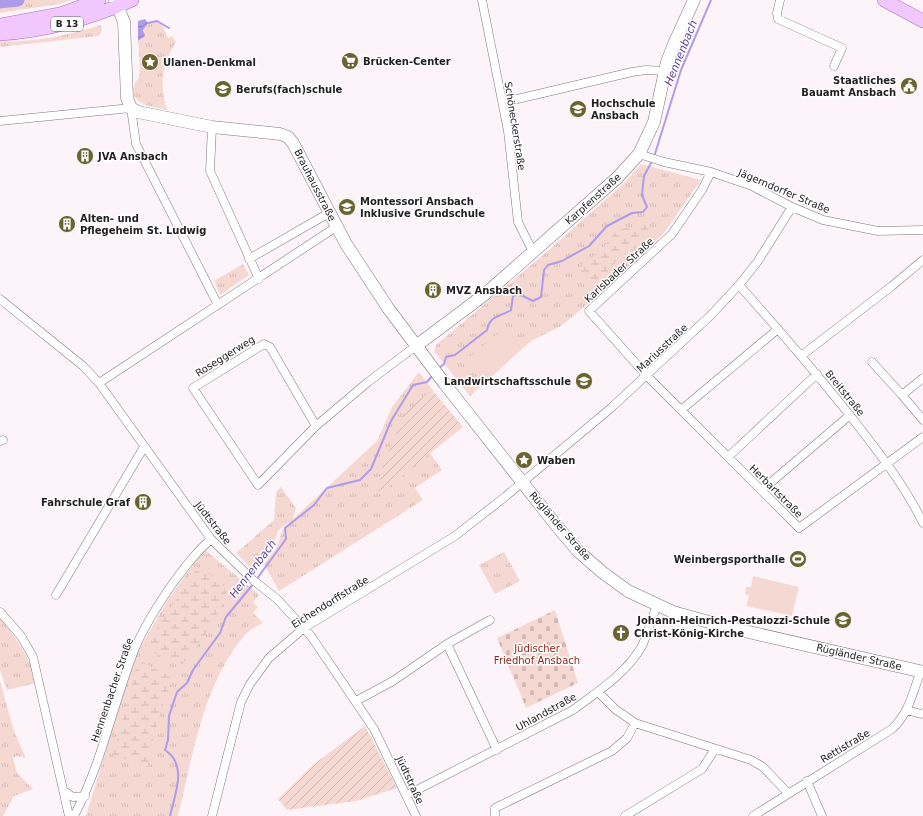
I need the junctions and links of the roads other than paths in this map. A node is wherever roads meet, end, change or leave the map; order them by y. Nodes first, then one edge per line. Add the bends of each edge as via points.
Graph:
1 (99, 0) edge
2 (132, 0) edge
3 (482, 0) edge
4 (694, 0) edge
5 (780, 0) edge
6 (884, 0) edge
7 (117, 3) edge
8 (923, 21) edge
9 (0, 25) edge
10 (0, 34) edge
11 (834, 66) dead end
12 (665, 71) junction
13 (502, 100) junction
14 (132, 108) junction
15 (0, 121) edge
16 (212, 127) junction
17 (644, 156) junction
18 (711, 172) junction
19 (792, 207) junction
20 (329, 213) junction
21 (336, 227) junction
22 (923, 230) edge
23 (534, 252) junction
24 (249, 259) junction
25 (923, 260) edge
26 (259, 279) junction
27 (739, 285) junction
28 (0, 299) edge
29 (218, 306) junction
30 (778, 329) junction
31 (416, 346) junction
32 (801, 356) junction
33 (872, 362) dead end
34 (817, 374) junction
35 (647, 376) junction
36 (923, 378) edge
37 (98, 383) junction
38 (902, 395) junction
39 (682, 410) junction
40 (850, 415) junction
41 (923, 420) edge
42 (316, 426) junction
43 (923, 437) edge
44 (144, 447) junction
45 (728, 457) junction
46 (887, 462) junction
47 (522, 482) junction
48 (762, 490) junction
49 (923, 523) edge
50 (211, 539) junction
51 (56, 595) dead end
52 (657, 606) junction
53 (0, 612) edge
54 (490, 620) dead end
55 (304, 628) junction
56 (446, 644) junction
57 (922, 671) edge
58 (598, 692) junction
59 (356, 701) junction
60 (908, 710) junction
61 (923, 713) edge
62 (635, 723) junction
63 (714, 749) junction
64 (497, 750) junction
65 (807, 781) junction
66 (64, 791) junction
67 (788, 793) junction
68 (407, 795) junction
69 (85, 796) junction
70 (69, 816) edge
71 (74, 816) edge
72 (212, 816) edge
73 (416, 816) edge
74 (495, 816) edge
75 (624, 816) edge
76 (753, 816) edge
77 (822, 816) edge

1 - 9 main road, B 13 via 60,14
2 - 7 main road, B 13
3 - 13 street, Schöneckerstraße
4 - 12 main road, Karpfenstraße
5 - 11 street via 778,18 842,48
6 - 8 main road
7 - 10 main road, B 13 via 68,23
7 - 14 main road via 124,22 127,98
12 - 13 street via 632,72 513,100
12 - 17 main road, Karpfenstraße
13 - 23 street, Schöneckerstraße via 518,222
14 - 15 street, Brauhausstraße
14 - 16 main road, Brauhausstraße via 138,112
14 - 29 street via 136,144
16 - 20 main road, Brauhausstraße via 280,134 288,138
16 - 24 street via 210,171
17 - 18 street, Jägerndorfer Straße
17 - 23 main road, Karpfenstraße
18 - 19 street, Jägerndorfer Straße via 752,186
18 - 35 street, Karlsbader Straße via 672,234 589,311
19 - 22 street, Jägerndorfer Straße via 823,220 856,228
19 - 27 street, Mariusstraße via 758,262
20 - 21 main road, Brauhausstraße
20 - 24 street
21 - 26 street
21 - 31 main road, Brauhausstraße via 362,270
23 - 31 main road, Karpfenstraße via 484,295
24 - 26 street
25 - 32 street
26 - 29 street
27 - 30 street, Breitstraße
27 - 35 street, Mariusstraße
28 - 37 street, Jüdtstraße via 83,366
29 - 37 street
30 - 32 street, Breitstraße
30 - 39 street
31 - 42 street
31 - 47 main road, Rügländer Straße
32 - 34 street, Breitstraße
33 - 38 street
34 - 40 street, Breitstraße
34 - 45 street
35 - 39 street, Herbartstraße
35 - 47 street, Mariusstraße
36 - 38 street
37 - 44 street, Jüdtstraße
38 - 41 street
39 - 45 street, Herbartstraße
40 - 46 street, Breitstraße
40 - 48 street
42 - 42 street, Roseggerweg via 258,485 193,388 264,344 270,347
43 - 46 street, Herbartstraße
44 - 50 street, Jüdtstraße
44 - 51 street
45 - 48 street, Herbartstraße
46 - 48 street, Herbartstraße via 799,528
46 - 49 street, Breitstraße via 907,491
47 - 52 main road, Rügländer Straße via 578,551 628,591
47 - 55 street, Eichendorffstraße via 454,536
50 - 55 street, Jüdtstraße via 255,582 277,599
50 - 69 street, Hennenbacher Straße via 199,549 186,566 145,628 133,655
52 - 57 main road, Rügländer Straße via 727,628
52 - 58 street, Uhlandstraße via 642,646 621,672
53 - 66 street via 21,636 33,657
54 - 56 street
55 - 59 street, Jüdtstraße
55 - 72 street, Eichendorffstraße via 269,658 244,695
56 - 59 street via 393,681
56 - 64 street
57 - 60 street, Rettistraße
58 - 62 street via 615,709
58 - 64 street, Uhlandstraße via 573,710
59 - 68 street, Jüdtstraße via 374,729
60 - 61 street
60 - 65 street, Rettistraße via 892,729
62 - 63 street
62 - 74 street via 627,738 612,751 495,808
63 - 67 street via 751,760 763,767
63 - 75 street via 702,769
64 - 68 street, Uhlandstraße
65 - 67 street, Rettistraße
65 - 77 street
66 - 69 street via 73,797
66 - 70 street
67 - 76 street, Rettistraße
68 - 73 street, Jüdtstraße
69 - 71 street, Hennenbacher Straße

